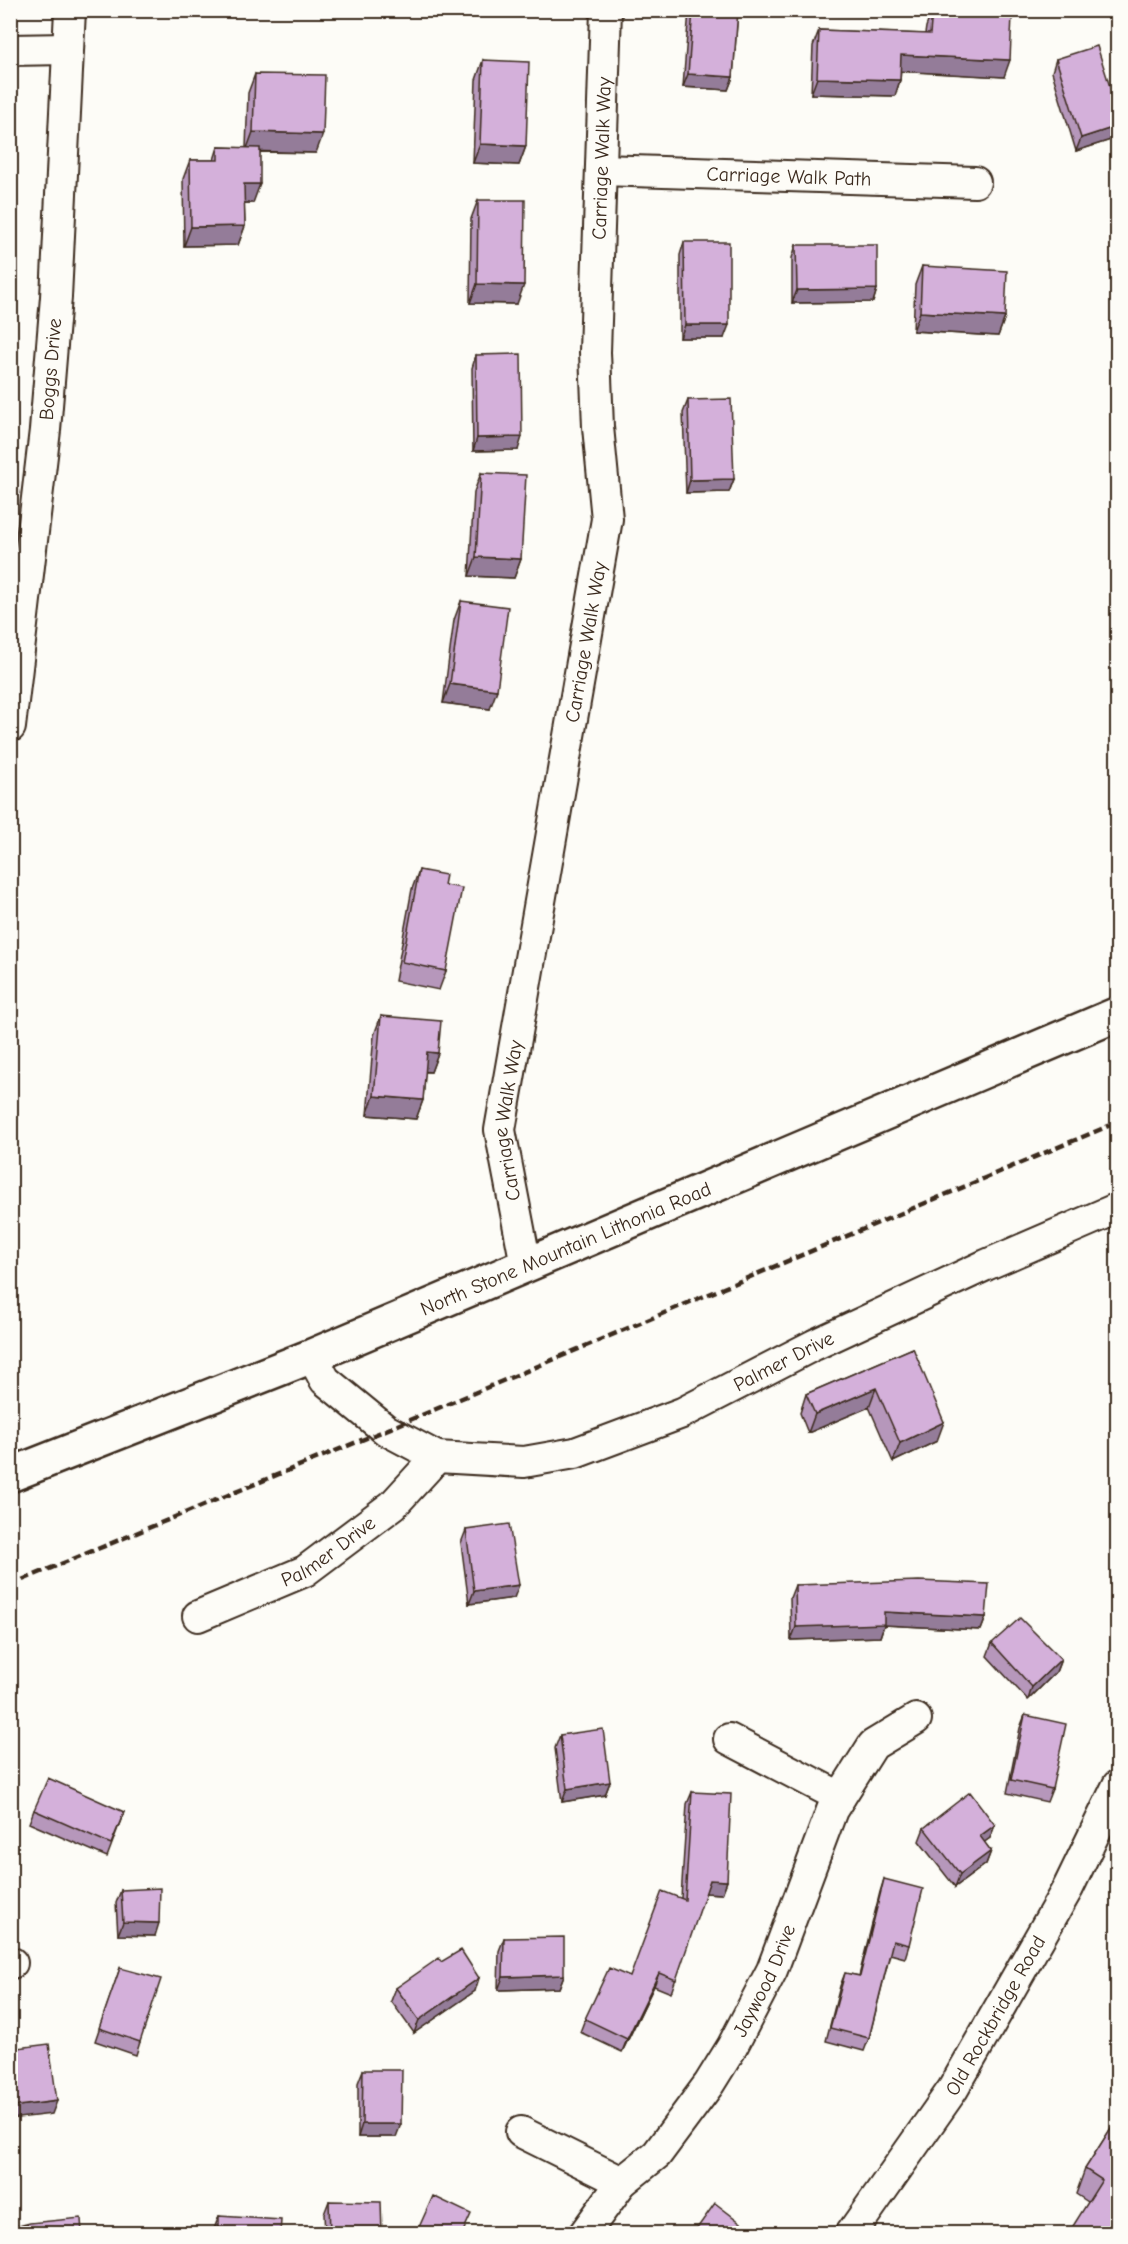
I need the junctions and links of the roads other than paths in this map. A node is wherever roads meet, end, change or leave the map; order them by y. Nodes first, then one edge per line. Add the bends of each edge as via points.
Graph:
1 (70, 10) edge
2 (606, 10) edge
3 (67, 49) junction
4 (10, 50) edge
5 (601, 170) junction
6 (975, 182) dead end
7 (10, 727) edge
8 (1118, 1014) edge
9 (1118, 1208) edge
10 (526, 1265) junction
11 (312, 1356) junction
12 (437, 1457) junction
13 (10, 1475) edge
14 (198, 1616) dead end
15 (916, 1719) dead end
16 (729, 1739) dead end
17 (1118, 1785) edge
18 (840, 1797) junction
19 (520, 2132) dead end
20 (622, 2182) junction
21 (584, 2234) edge
22 (851, 2234) edge

1 - 3 street, Boggs Drive
2 - 5 street, Carriage Walk Way
3 - 4 street
3 - 7 street, Boggs Drive via 56,297 45,430
5 - 6 street, Carriage Walk Path
5 - 10 street, Carriage Walk Way via 595,352 607,519 500,1130
8 - 10 main road, North Stone Mountain Lithonia Road
9 - 12 street, Palmer Drive via 814,1345 682,1413 575,1453 524,1462
10 - 11 main road, North Stone Mountain Lithonia Road
11 - 12 street, Palmer Drive via 325,1380 386,1430
11 - 13 main road, North Stone Mountain Lithonia Road
12 - 14 street, Palmer Drive via 393,1506 304,1571
15 - 18 street, Jaywood Drive via 873,1745
16 - 18 street
17 - 22 street, Old Rockbridge Road via 1068,1888 952,2089
18 - 20 street, Jaywood Drive via 772,1970 732,2047 657,2154
19 - 20 street
20 - 21 street, Jaywood Drive

